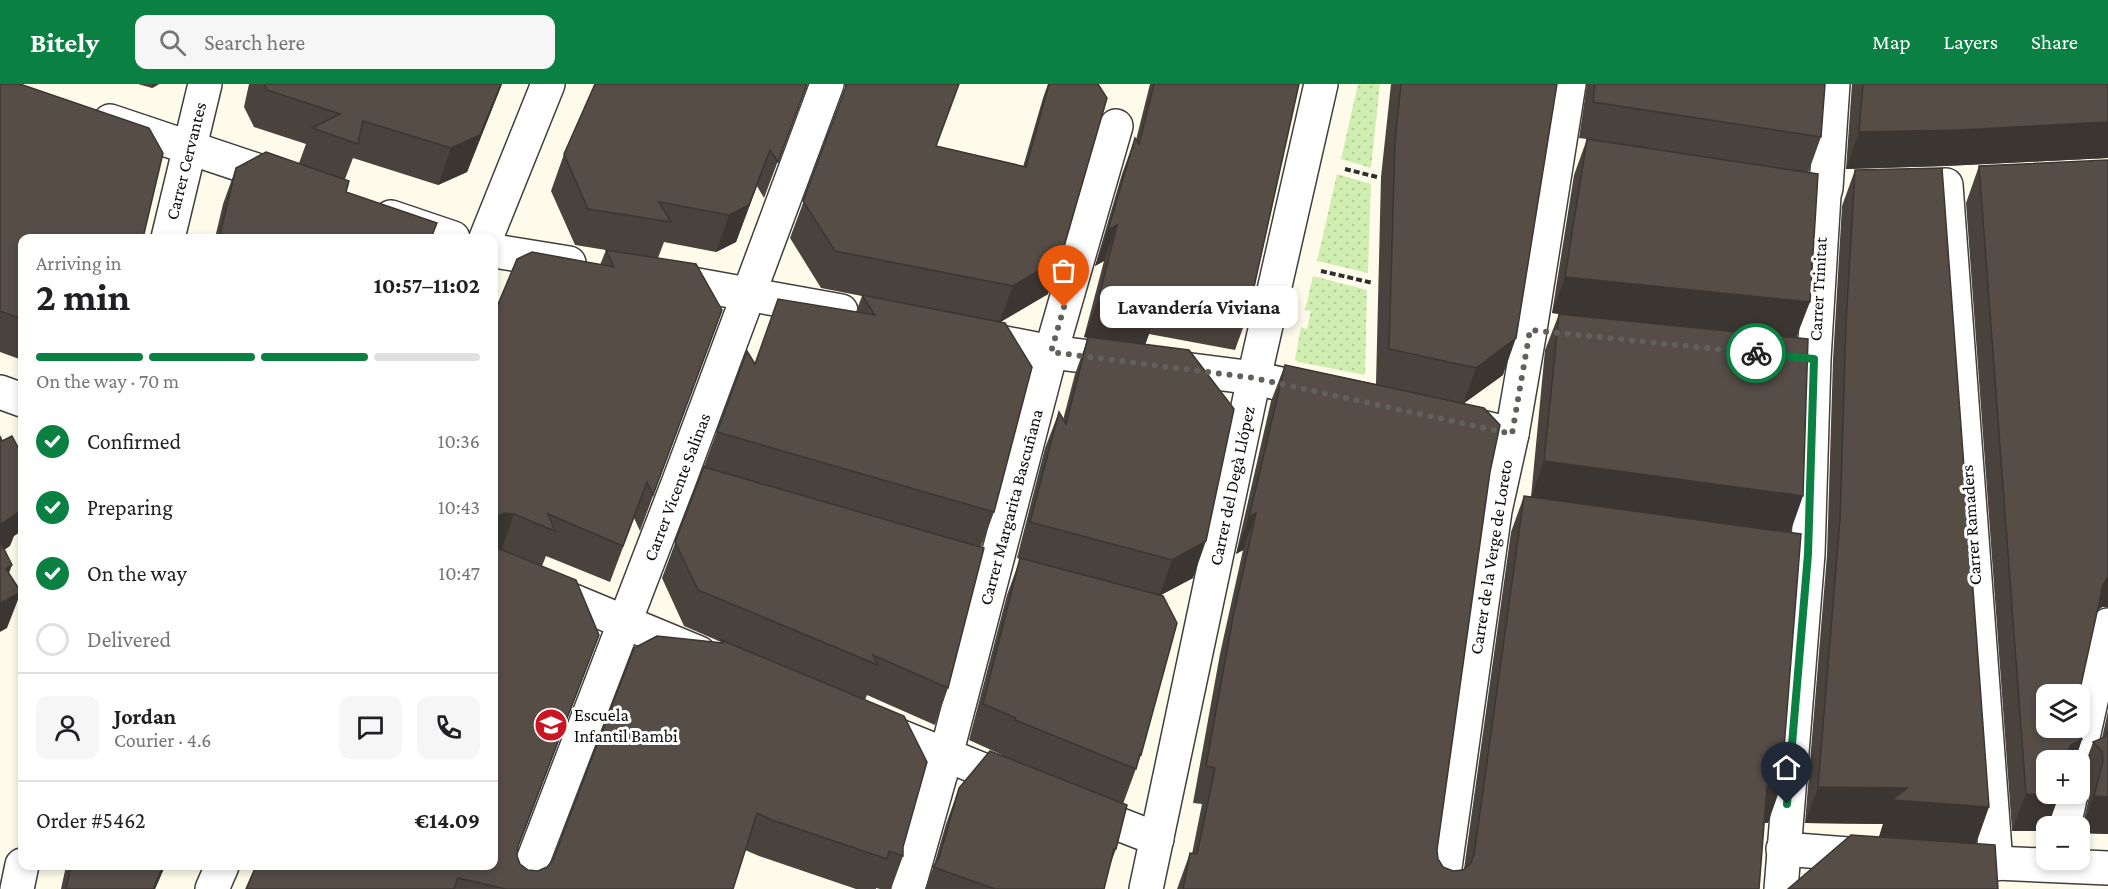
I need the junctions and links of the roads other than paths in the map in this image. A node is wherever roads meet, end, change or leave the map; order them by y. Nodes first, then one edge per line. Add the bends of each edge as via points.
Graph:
1 (205, 84) edge
2 (548, 84) edge
3 (827, 84) edge
4 (1321, 84) edge
5 (1833, 84) edge
6 (1560, 86) edge
7 (78, 111) edge
8 (1116, 126) dead end
9 (190, 147) junction
10 (1981, 184) edge
11 (310, 189) edge
12 (1789, 190) edge
13 (1834, 190) junction
14 (365, 208) edge
15 (169, 234) edge
16 (441, 234) edge
17 (488, 234) edge
18 (498, 252) edge
19 (599, 268) edge
20 (634, 274) edge
21 (751, 293) junction
22 (866, 316) edge
23 (947, 332) edge
24 (1051, 352) junction
25 (1254, 378) junction
26 (0, 392) edge
27 (1347, 398) edge
28 (18, 399) edge
29 (1425, 415) edge
30 (1512, 434) junction
31 (961, 562) edge
32 (498, 570) edge
33 (1006, 575) junction
34 (624, 623) junction
35 (2108, 625) edge
36 (724, 664) edge
37 (846, 714) edge
38 (2080, 750) edge
39 (946, 755) junction
40 (1157, 839) junction
41 (1783, 849) junction
42 (1901, 857) edge
43 (1949, 861) edge
44 (1996, 864) junction
45 (2108, 868) edge
46 (21, 870) edge
47 (220, 870) edge
48 (2054, 871) edge
49 (17, 889) edge
50 (212, 889) edge
51 (522, 889) edge
52 (908, 889) edge
53 (1146, 889) edge
54 (1442, 889) edge
55 (1781, 889) edge

1 - 9 street, Carrer Cervantes
2 - 17 street
3 - 21 street, Carrer Vicente Salinas
4 - 25 street, Carrer del Degà Llópez
5 - 13 street, Carrer Trinitat
6 - 30 street, Carrer de la Verge de Loreto via 1570,156 1542,331
7 - 9 street
8 - 24 street, Carrer Margarita Bascuñana
9 - 11 street
9 - 15 street, Carrer Cervantes
10 - 44 street, Carrer Ramaders via 1934,186
12 - 13 street
13 - 41 street, Carrer Trinitat via 1802,358
14 - 16 street
18 - 19 street
20 - 21 street
21 - 22 street
21 - 34 street, Carrer Vicente Salinas via 691,484
23 - 24 street
24 - 25 street
24 - 33 street, Carrer Margarita Bascuñana
25 - 27 street
25 - 40 street, Carrer del Degà Llópez via 1190,624
26 - 28 street
29 - 30 street
30 - 54 street, Carrer de la Verge de Loreto via 1507,513
31 - 33 street
32 - 34 street
33 - 39 street, Carrer Margarita Bascuñana
34 - 36 street
34 - 51 street, Carrer Vicente Salinas
35 - 38 street
37 - 39 street
39 - 40 street
39 - 52 street, Carrer Margarita Bascuñana
40 - 53 street, Carrer del Degà Llópez
41 - 42 street
41 - 55 street, Carrer Trinitat
43 - 44 street
44 - 48 street
45 - 48 street
46 - 49 street
47 - 50 street

